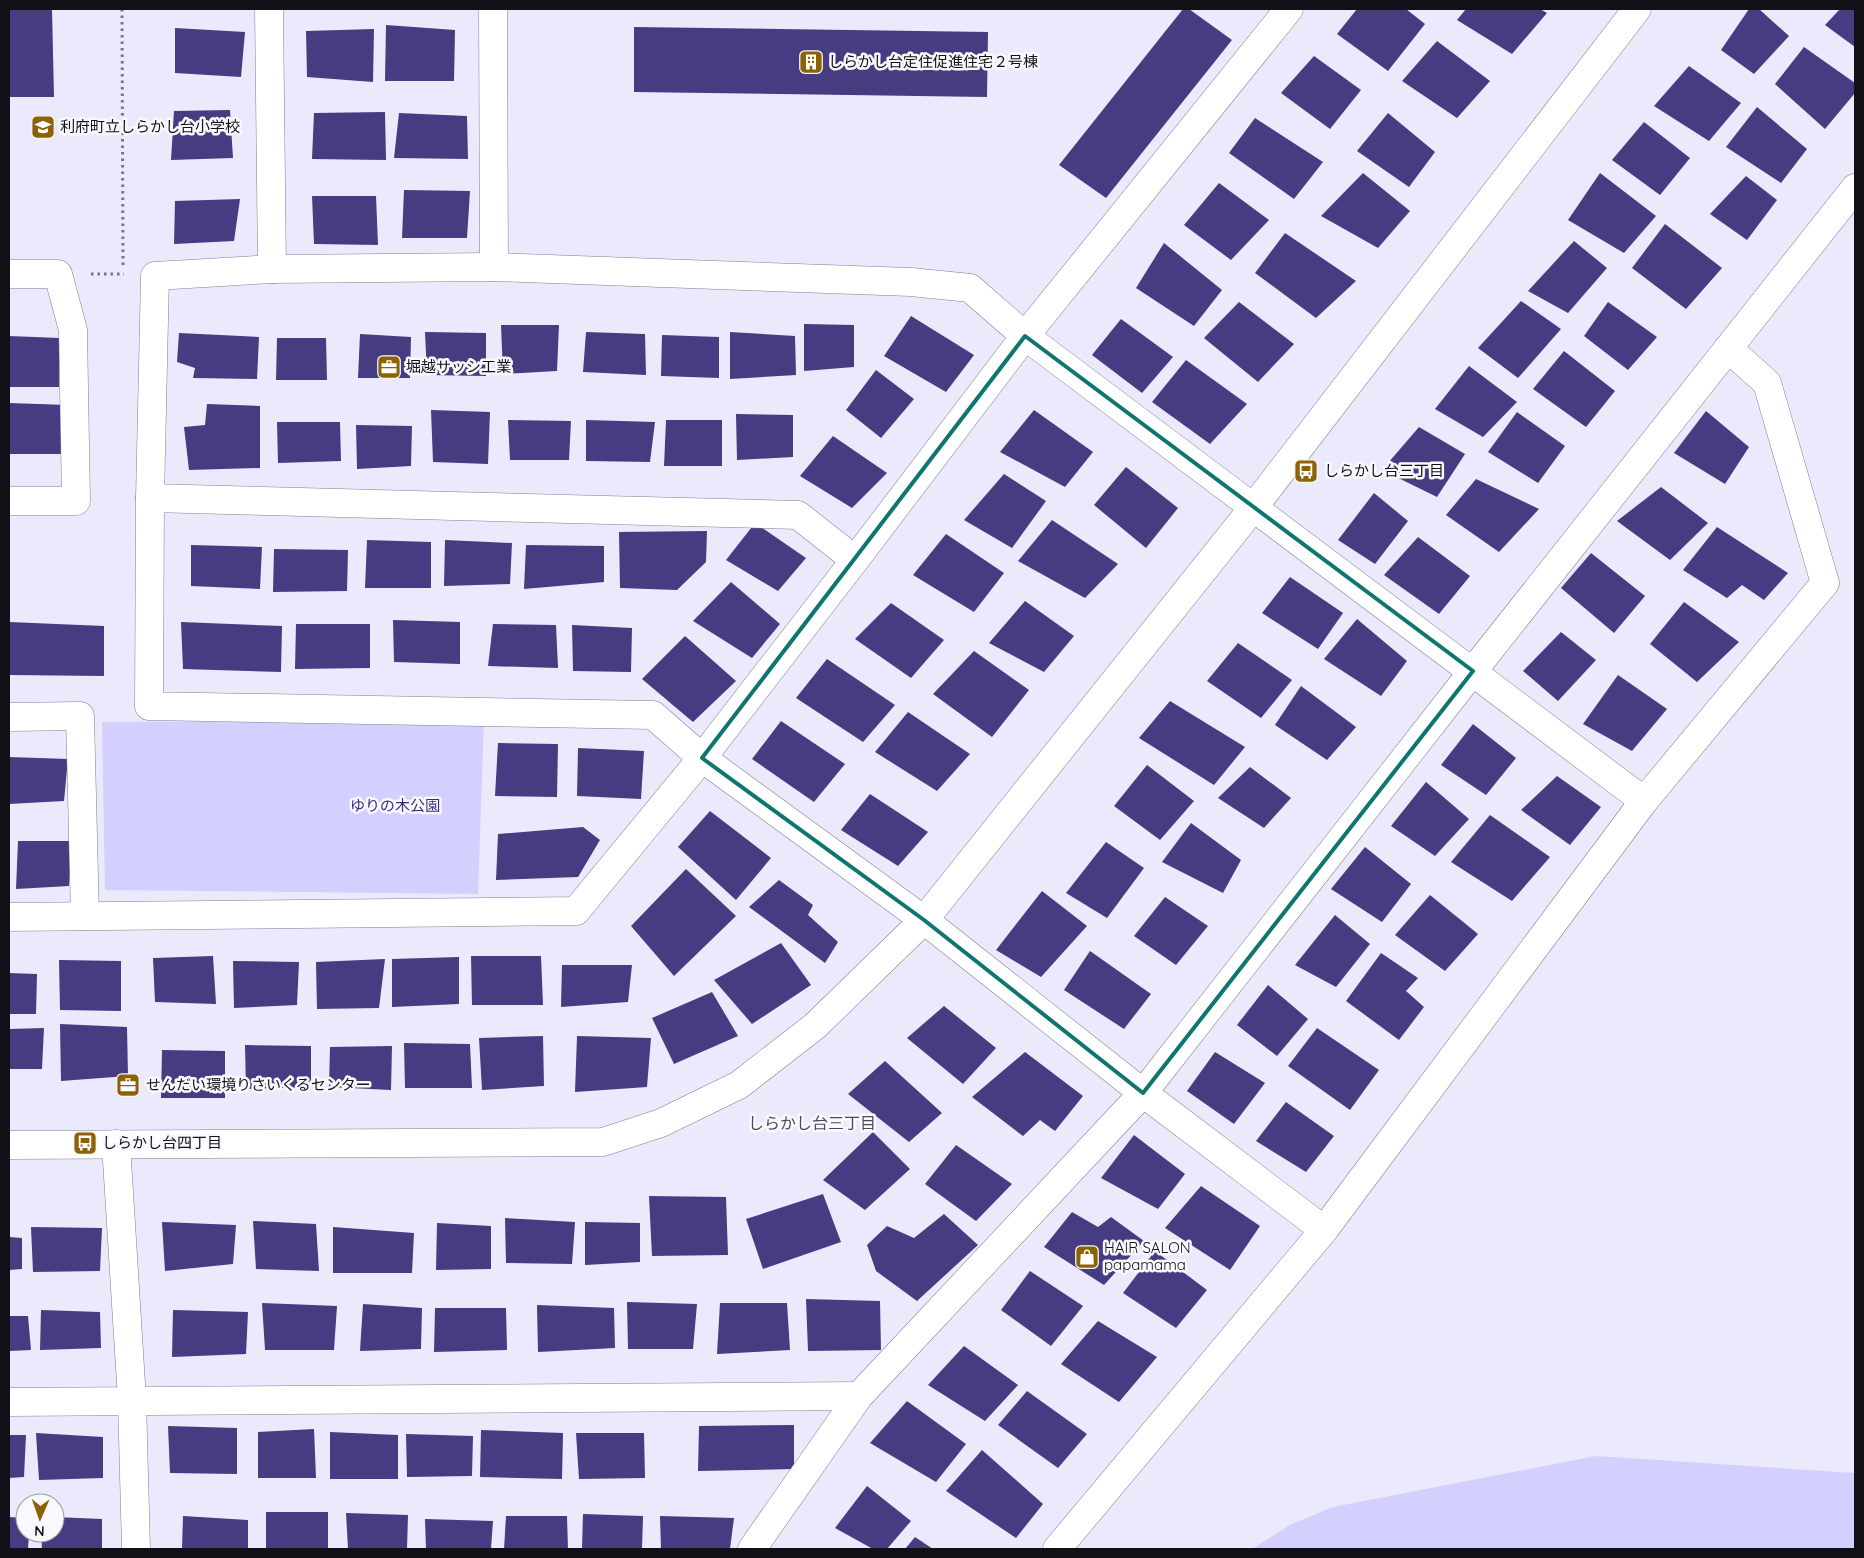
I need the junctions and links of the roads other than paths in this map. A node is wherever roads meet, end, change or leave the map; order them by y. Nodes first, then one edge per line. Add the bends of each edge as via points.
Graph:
1 (269, 9) edge
2 (494, 9) edge
3 (1289, 9) edge
4 (1637, 9) edge
5 (1855, 188) edge
6 (494, 267) junction
7 (272, 269) junction
8 (9, 274) edge
9 (1025, 336) junction
10 (1728, 348) junction
11 (150, 498) junction
12 (9, 501) edge
13 (1253, 508) junction
14 (855, 560) junction
15 (1473, 671) junction
16 (9, 717) edge
17 (702, 758) junction
18 (1644, 801) junction
19 (85, 916) junction
20 (9, 917) edge
21 (924, 920) junction
22 (1143, 1093) junction
23 (116, 1144) junction
24 (9, 1145) edge
25 (1324, 1230) junction
26 (860, 1396) junction
27 (132, 1400) junction
28 (9, 1402) edge
29 (136, 1549) edge
30 (752, 1549) edge
31 (1057, 1549) edge

1 - 7 street
2 - 6 street
3 - 9 street
4 - 13 street
5 - 10 street
6 - 7 street
6 - 9 street via 910,282 970,288
7 - 11 street via 155,276
8 - 12 street via 58,274 73,330 76,501
9 - 13 street
9 - 14 street
10 - 15 street
10 - 18 street via 1767,383 1825,583
11 - 14 street via 798,516
11 - 17 street via 149,706 653,716
13 - 15 street
13 - 21 street
14 - 17 street
15 - 18 street
15 - 22 street
16 - 19 street via 80,716
17 - 19 street via 576,911
17 - 21 street
18 - 25 street
19 - 20 street
21 - 22 street
21 - 23 street via 815,1026 739,1085 661,1124 603,1142
22 - 25 street
22 - 26 street
23 - 24 street
23 - 27 street
25 - 31 street
26 - 27 street
26 - 30 street
27 - 28 street
27 - 29 street

